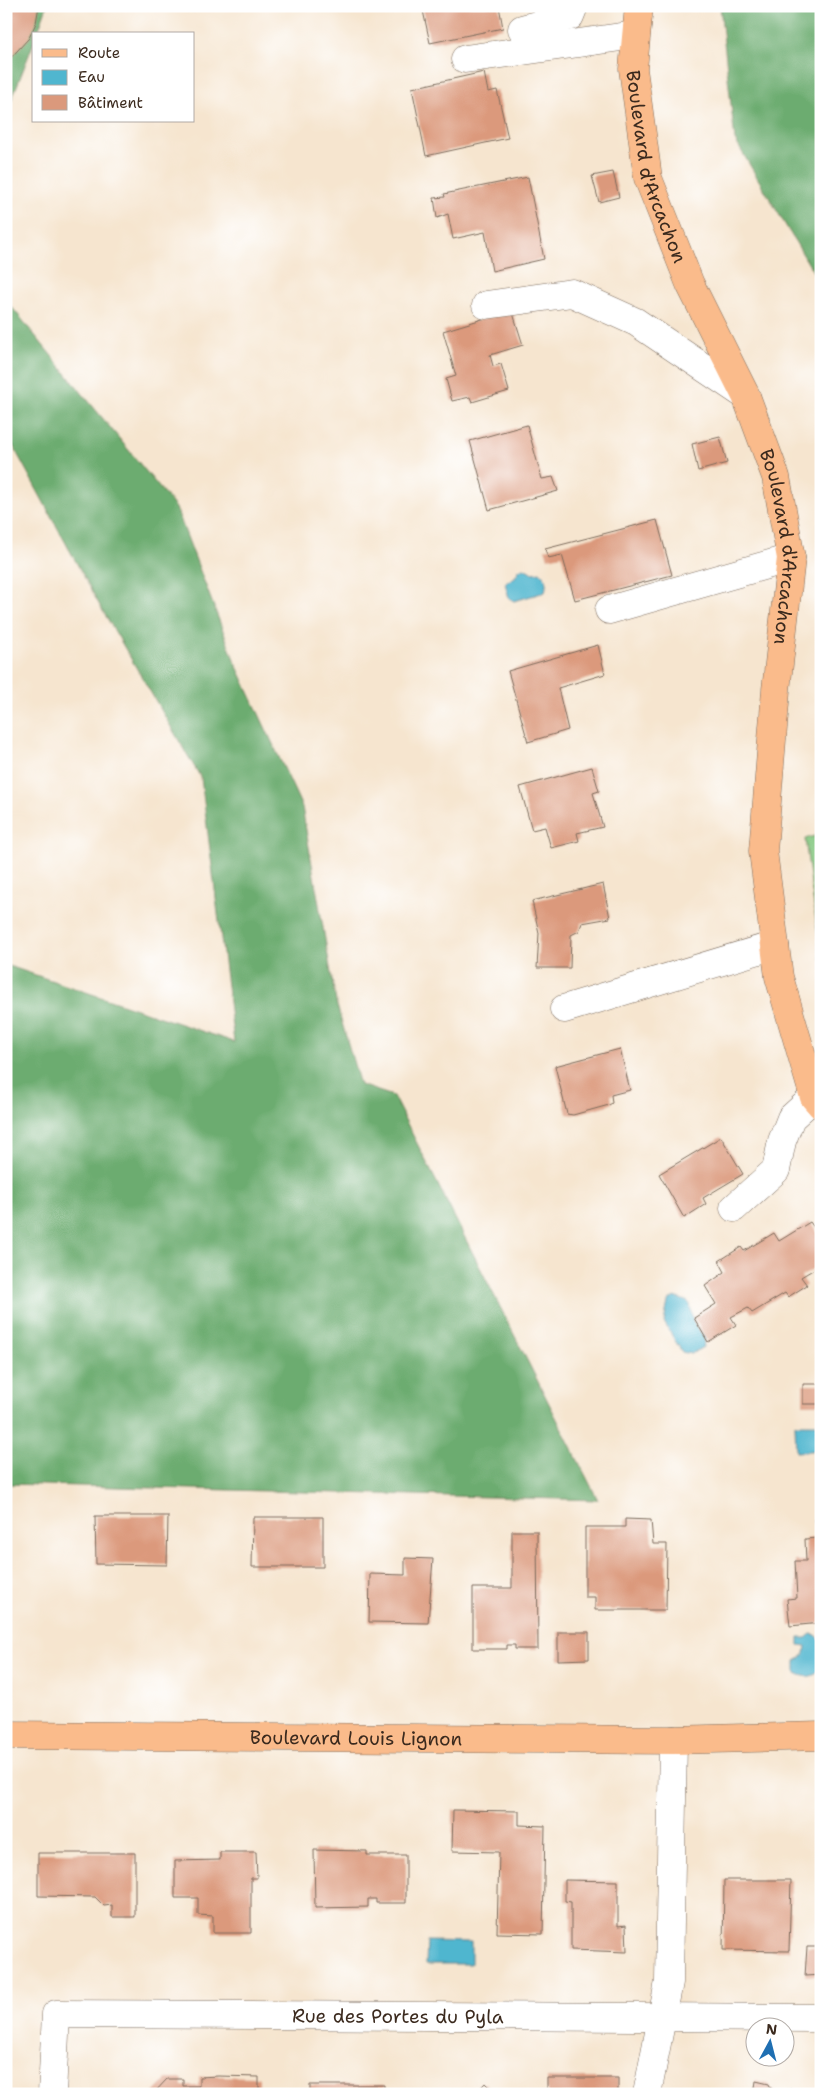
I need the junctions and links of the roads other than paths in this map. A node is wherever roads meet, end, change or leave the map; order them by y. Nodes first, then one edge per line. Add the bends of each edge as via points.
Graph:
1 (574, 6) edge
2 (639, 6) edge
3 (522, 30) dead end
4 (635, 35) junction
5 (465, 59) dead end
6 (486, 304) dead end
7 (746, 396) junction
8 (791, 558) junction
9 (609, 610) dead end
10 (775, 945) junction
11 (564, 1009) dead end
12 (818, 1101) edge
13 (734, 1208) dead end
14 (6, 1735) edge
15 (821, 1736) edge
16 (707, 1739) junction
17 (673, 1740) junction
18 (821, 1745) edge
19 (664, 2017) junction
20 (821, 2018) edge
21 (52, 2094) edge
22 (647, 2094) edge

1 - 3 street via 570,16
2 - 4 main road, Boulevard d'Arcachon
4 - 5 street
4 - 7 main road, Boulevard d'Arcachon via 634,69 648,178 690,284
6 - 7 street via 572,293 636,322
7 - 8 main road, Boulevard d'Arcachon via 776,478
8 - 9 street
8 - 10 main road, Boulevard d'Arcachon via 763,851
10 - 11 street
10 - 12 main road, Boulevard d'Arcachon via 779,977
12 - 13 street via 791,1118 776,1170
14 - 17 main road, Boulevard Louis Lignon
15 - 16 main road
16 - 17 main road, Boulevard Louis Lignon
16 - 18 main road
17 - 19 street via 670,1982
19 - 20 street, Rue des Portes du Pyla
19 - 21 street, Rue des Portes du Pyla via 56,2014
19 - 22 street

